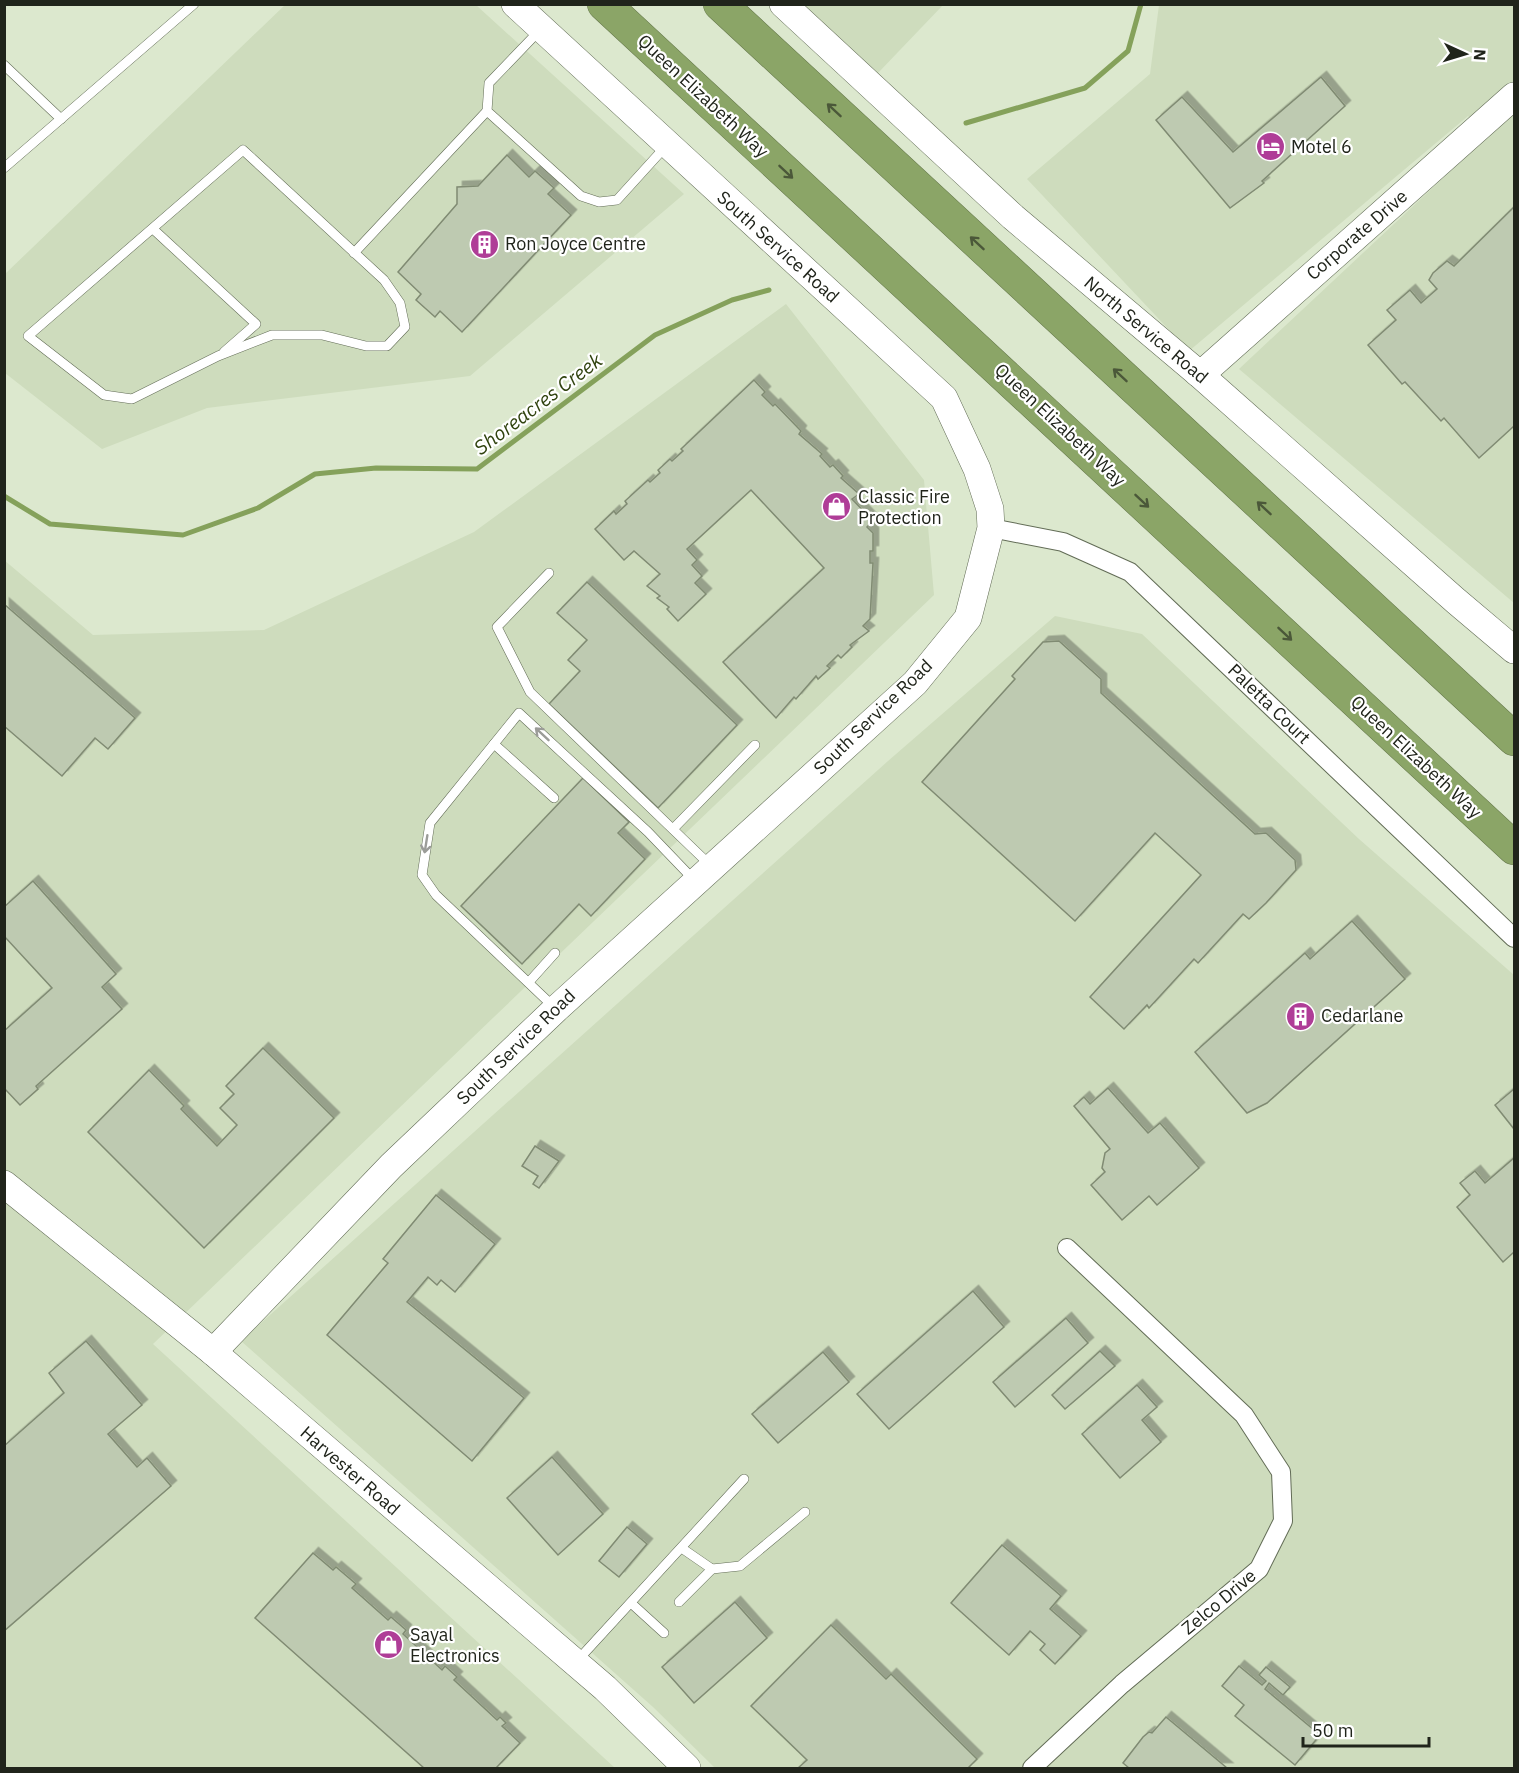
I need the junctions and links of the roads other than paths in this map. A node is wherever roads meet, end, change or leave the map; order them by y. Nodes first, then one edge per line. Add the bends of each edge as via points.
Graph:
1 (194, 4) edge
2 (515, 4) edge
3 (604, 4) edge
4 (720, 4) edge
5 (783, 4) edge
6 (541, 29) junction
7 (4, 65) edge
8 (1515, 96) edge
9 (487, 111) junction
10 (61, 119) junction
11 (667, 145) junction
12 (4, 168) edge
13 (153, 229) junction
14 (354, 253) junction
15 (218, 356) junction
16 (1198, 373) junction
17 (991, 528) junction
18 (1307, 547) junction
19 (549, 573) dead end
20 (1515, 650) edge
21 (1515, 708) edge
22 (1515, 739) edge
23 (494, 744) junction
24 (754, 746) dead end
25 (554, 798) dead end
26 (673, 829) junction
27 (1515, 848) edge
28 (704, 874) junction
29 (1515, 938) edge
30 (555, 953) dead end
31 (529, 982) junction
32 (556, 1008) junction
33 (4, 1184) edge
34 (1067, 1248) dead end
35 (213, 1352) junction
36 (744, 1479) dead end
37 (805, 1512) dead end
38 (683, 1549) junction
39 (712, 1569) junction
40 (679, 1602) dead end
41 (632, 1603) junction
42 (664, 1633) dead end
43 (576, 1663) junction
44 (687, 1768) edge
45 (1032, 1768) edge

1 - 10 lane
2 - 6 street, South Service Road
3 -> 27 highway, Queen Elizabeth Way
18 -> 4 highway
5 - 16 street, North Service Road via 1013,217
6 - 9 lane via 489,83
6 - 11 street, South Service Road
7 - 10 lane
8 - 16 street, Corporate Drive
9 - 11 lane via 581,196 599,202 617,200
9 - 14 lane
10 - 12 lane
11 - 17 street, South Service Road via 944,398 977,469 990,509
13 - 14 lane via 243,150
13 - 15 lane via 256,324
13 - 15 lane via 28,336 104,395 132,399
14 - 15 lane via 384,280 400,303 405,327 387,346 366,346 322,336 272,336
16 - 20 street, North Service Road
17 - 28 street, South Service Road via 968,618 962,626 915,682
17 - 29 street, Paletta Court via 1063,542 1130,572
18 - 21 highway via 1353,575
18 - 22 highway
19 - 26 lane via 497,627 530,692
23 - 25 lane
28 -> 23 lane via 519,713
23 -> 31 lane via 430,823 422,875 436,895
24 - 26 lane
26 - 28 lane
28 - 32 street, South Service Road
30 - 31 lane
31 - 32 lane
32 - 35 street, South Service Road via 392,1166
33 - 35 street, Harvester Road
34 - 45 street, Zelco Drive via 1244,1415 1281,1472 1283,1521 1259,1569 1122,1684
35 - 43 street, Harvester Road
36 - 38 lane
37 - 39 lane via 740,1566
38 - 39 lane
38 - 41 lane
39 - 40 lane
41 - 42 lane
41 - 43 lane
43 - 44 street, Harvester Road

